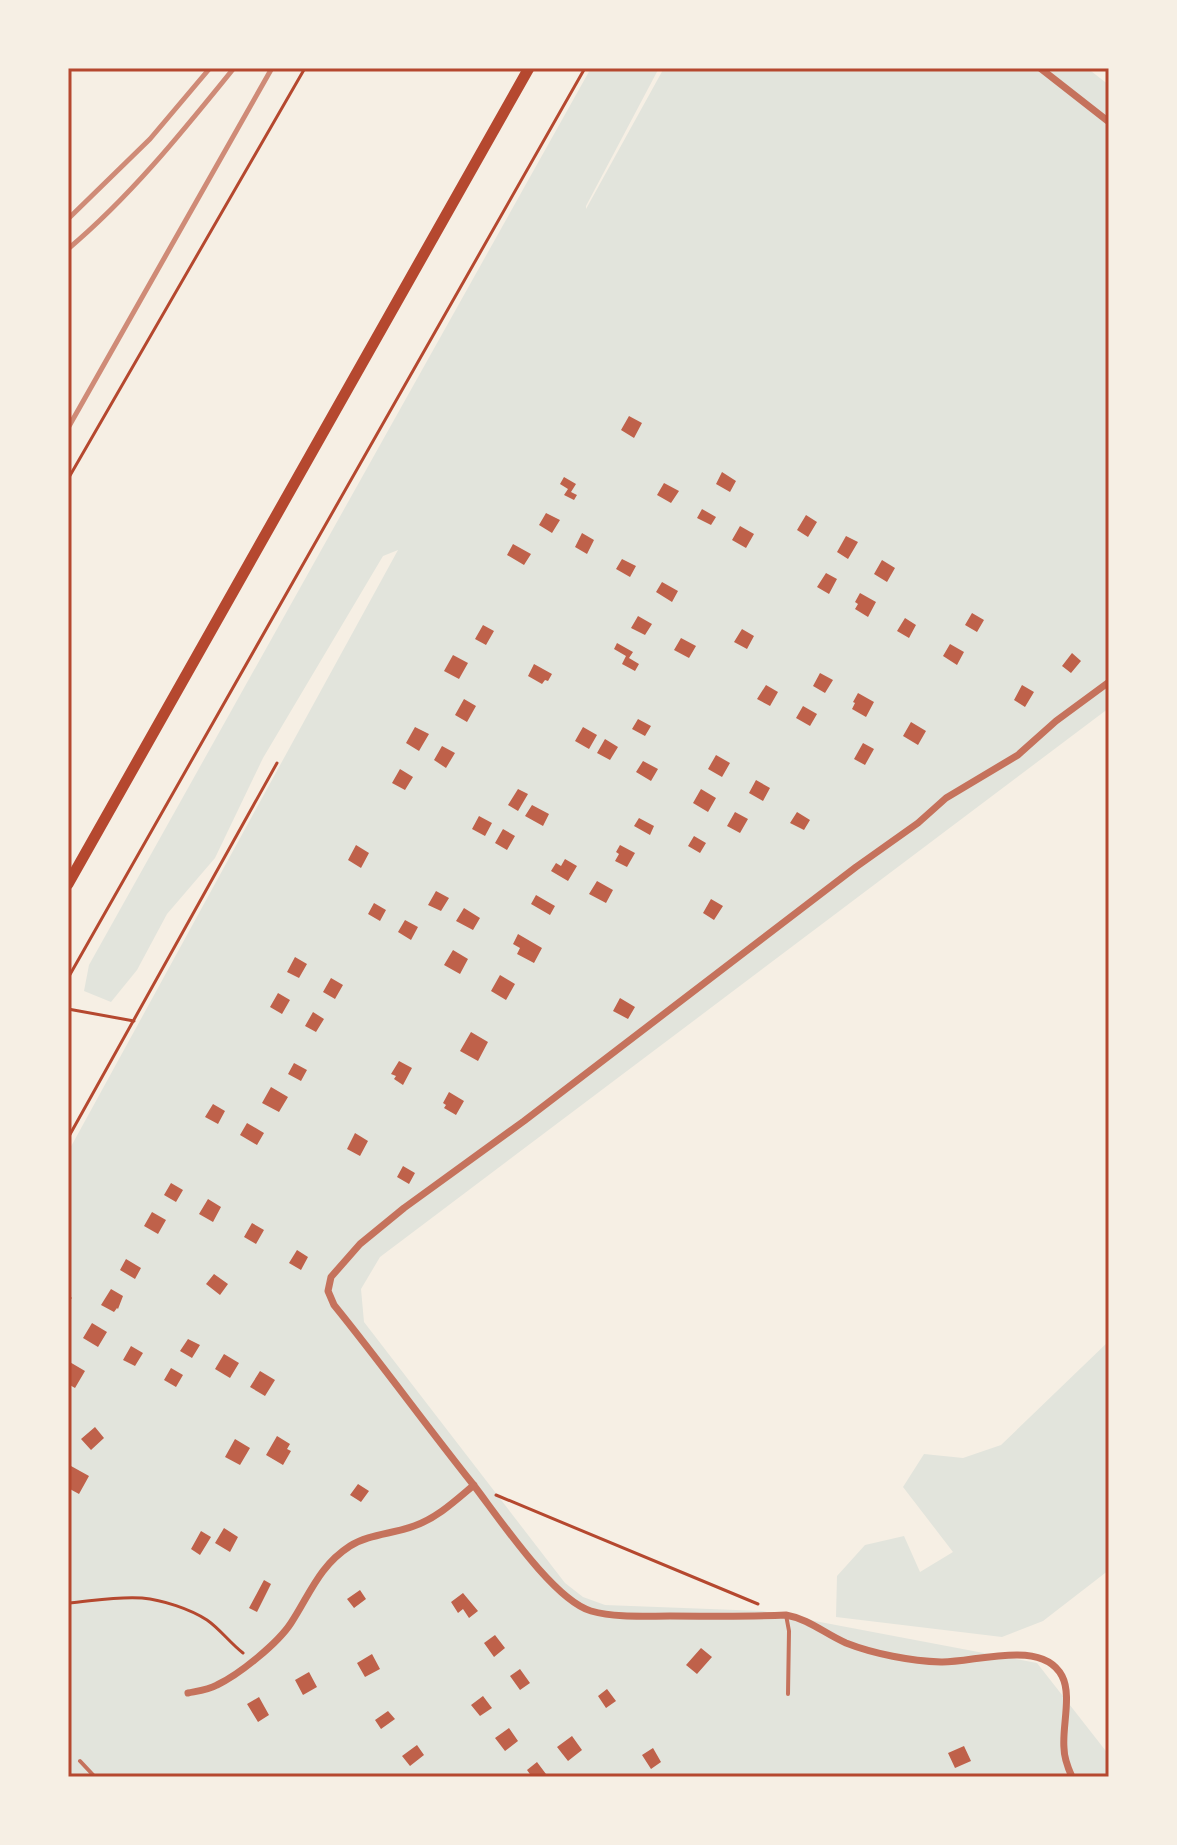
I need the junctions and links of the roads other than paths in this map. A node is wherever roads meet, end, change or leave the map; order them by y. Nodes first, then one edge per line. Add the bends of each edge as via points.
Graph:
1 (529, 68) edge
2 (1040, 68) edge
3 (1109, 122) edge
4 (1109, 682) edge
5 (68, 884) edge
6 (474, 1485) junction
7 (786, 1615) junction
8 (188, 1693) dead end
9 (788, 1694) dead end
10 (80, 1761) dead end
11 (95, 1777) edge
12 (1072, 1777) edge

1 - 5 main road
2 - 3 street
4 - 6 street via 1018,755 946,798 404,1208 340,1265 328,1285 334,1305
6 - 7 street via 544,1574 579,1606 635,1616
6 - 8 street via 433,1519 351,1546 315,1580 278,1640 218,1685
7 - 9 lane
7 - 12 street via 858,1647 926,1661 1012,1654 1041,1659 1063,1676 1064,1750
10 - 11 lane

